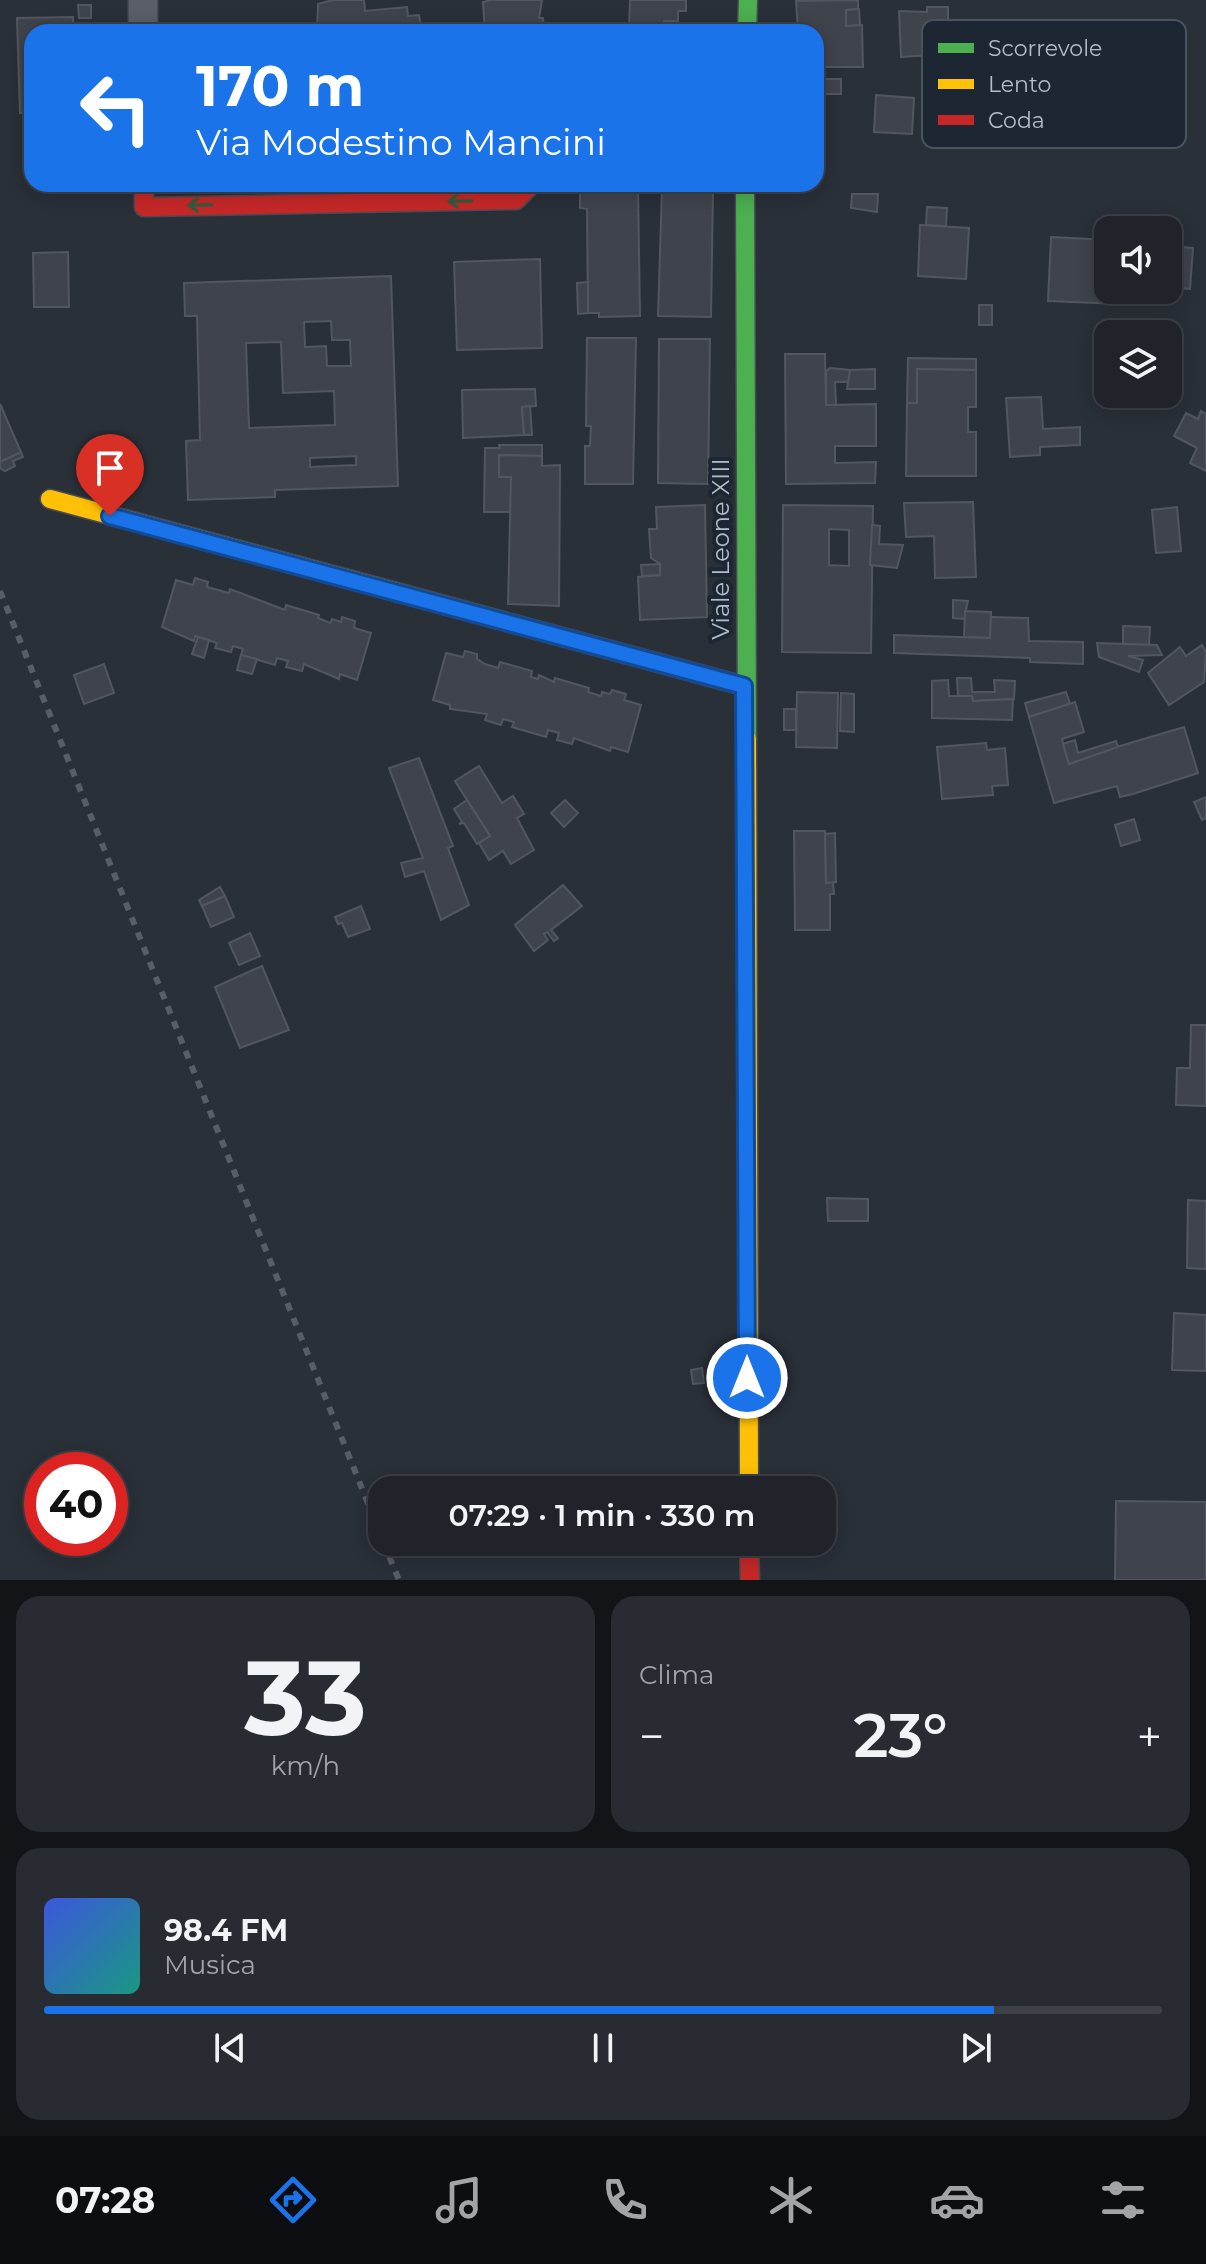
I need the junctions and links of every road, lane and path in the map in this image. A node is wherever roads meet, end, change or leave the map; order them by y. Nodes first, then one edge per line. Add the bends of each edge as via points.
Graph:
1 (143, 0) edge
2 (748, 0) edge
3 (143, 24) edge
4 (747, 24) edge
5 (144, 192) edge
6 (524, 192) edge
7 (745, 192) edge
8 (50, 499) dead end
9 (744, 686) junction
10 (749, 1476) edge
11 (749, 1556) edge
12 (750, 1580) edge

1 - 3 street
2 - 4 street
6 -> 5 street via 516,200 144,207
7 - 9 street, Viale Leone XIII
8 - 9 street
9 - 10 street, Viale Leone XIII
11 - 12 street

